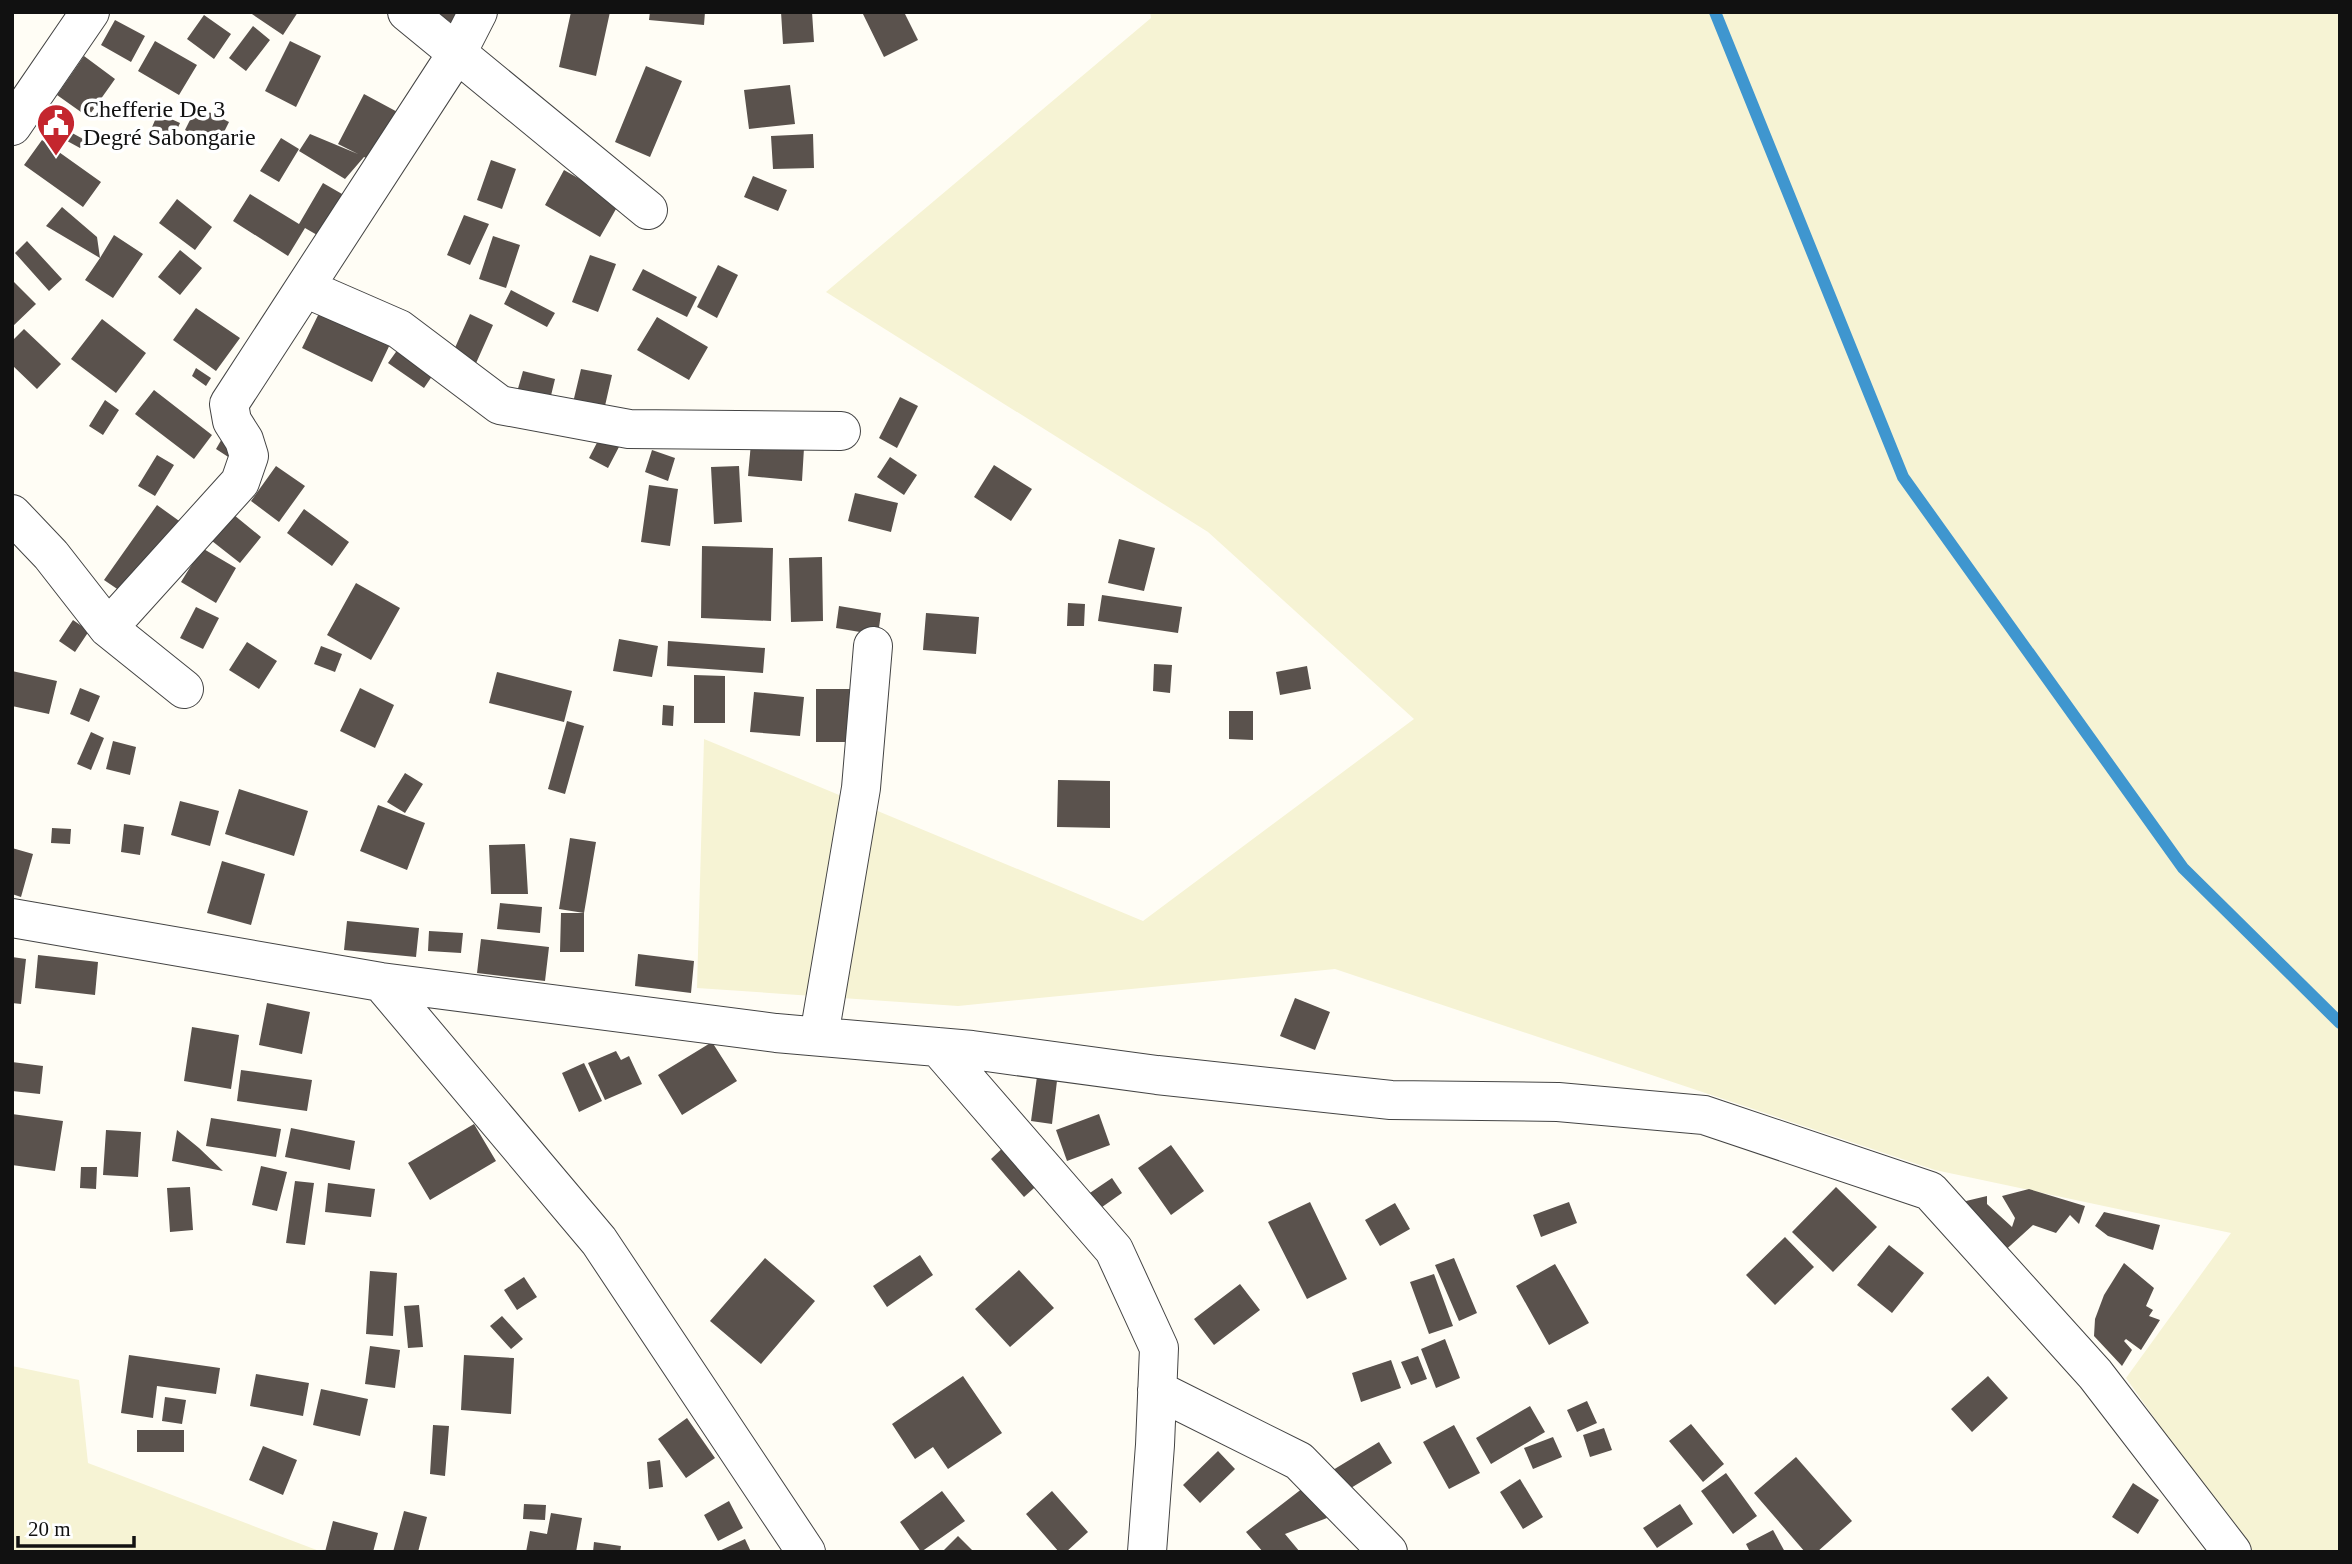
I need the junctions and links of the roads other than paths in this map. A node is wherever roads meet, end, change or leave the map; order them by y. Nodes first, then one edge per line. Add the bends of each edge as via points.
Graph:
1 (90, 12) edge
2 (407, 12) edge
3 (478, 12) edge
4 (457, 53) junction
5 (12, 126) edge
6 (648, 210) dead end
7 (305, 288) junction
8 (841, 431) dead end
9 (12, 514) edge
10 (108, 628) junction
11 (873, 646) dead end
12 (184, 689) dead end
13 (12, 918) edge
14 (381, 982) junction
15 (819, 1036) junction
16 (938, 1047) junction
17 (1157, 1390) junction
18 (806, 1552) edge
19 (1147, 1552) edge
20 (1388, 1552) edge
21 (2232, 1552) edge

1 - 5 street
2 - 4 street
3 - 4 street
4 - 6 street
4 - 7 street
7 - 8 street via 399,329 500,405 629,429
7 - 10 street via 229,404 249,456 240,482
9 - 10 street
10 - 12 street
11 - 15 street via 861,788
13 - 14 street
14 - 15 street
14 - 18 street via 600,1241
15 - 16 street
16 - 17 street via 1114,1250 1159,1348
16 - 21 street via 1391,1100 1558,1102 1704,1115 1930,1191 2095,1374
17 - 19 street
17 - 20 street via 1299,1461

